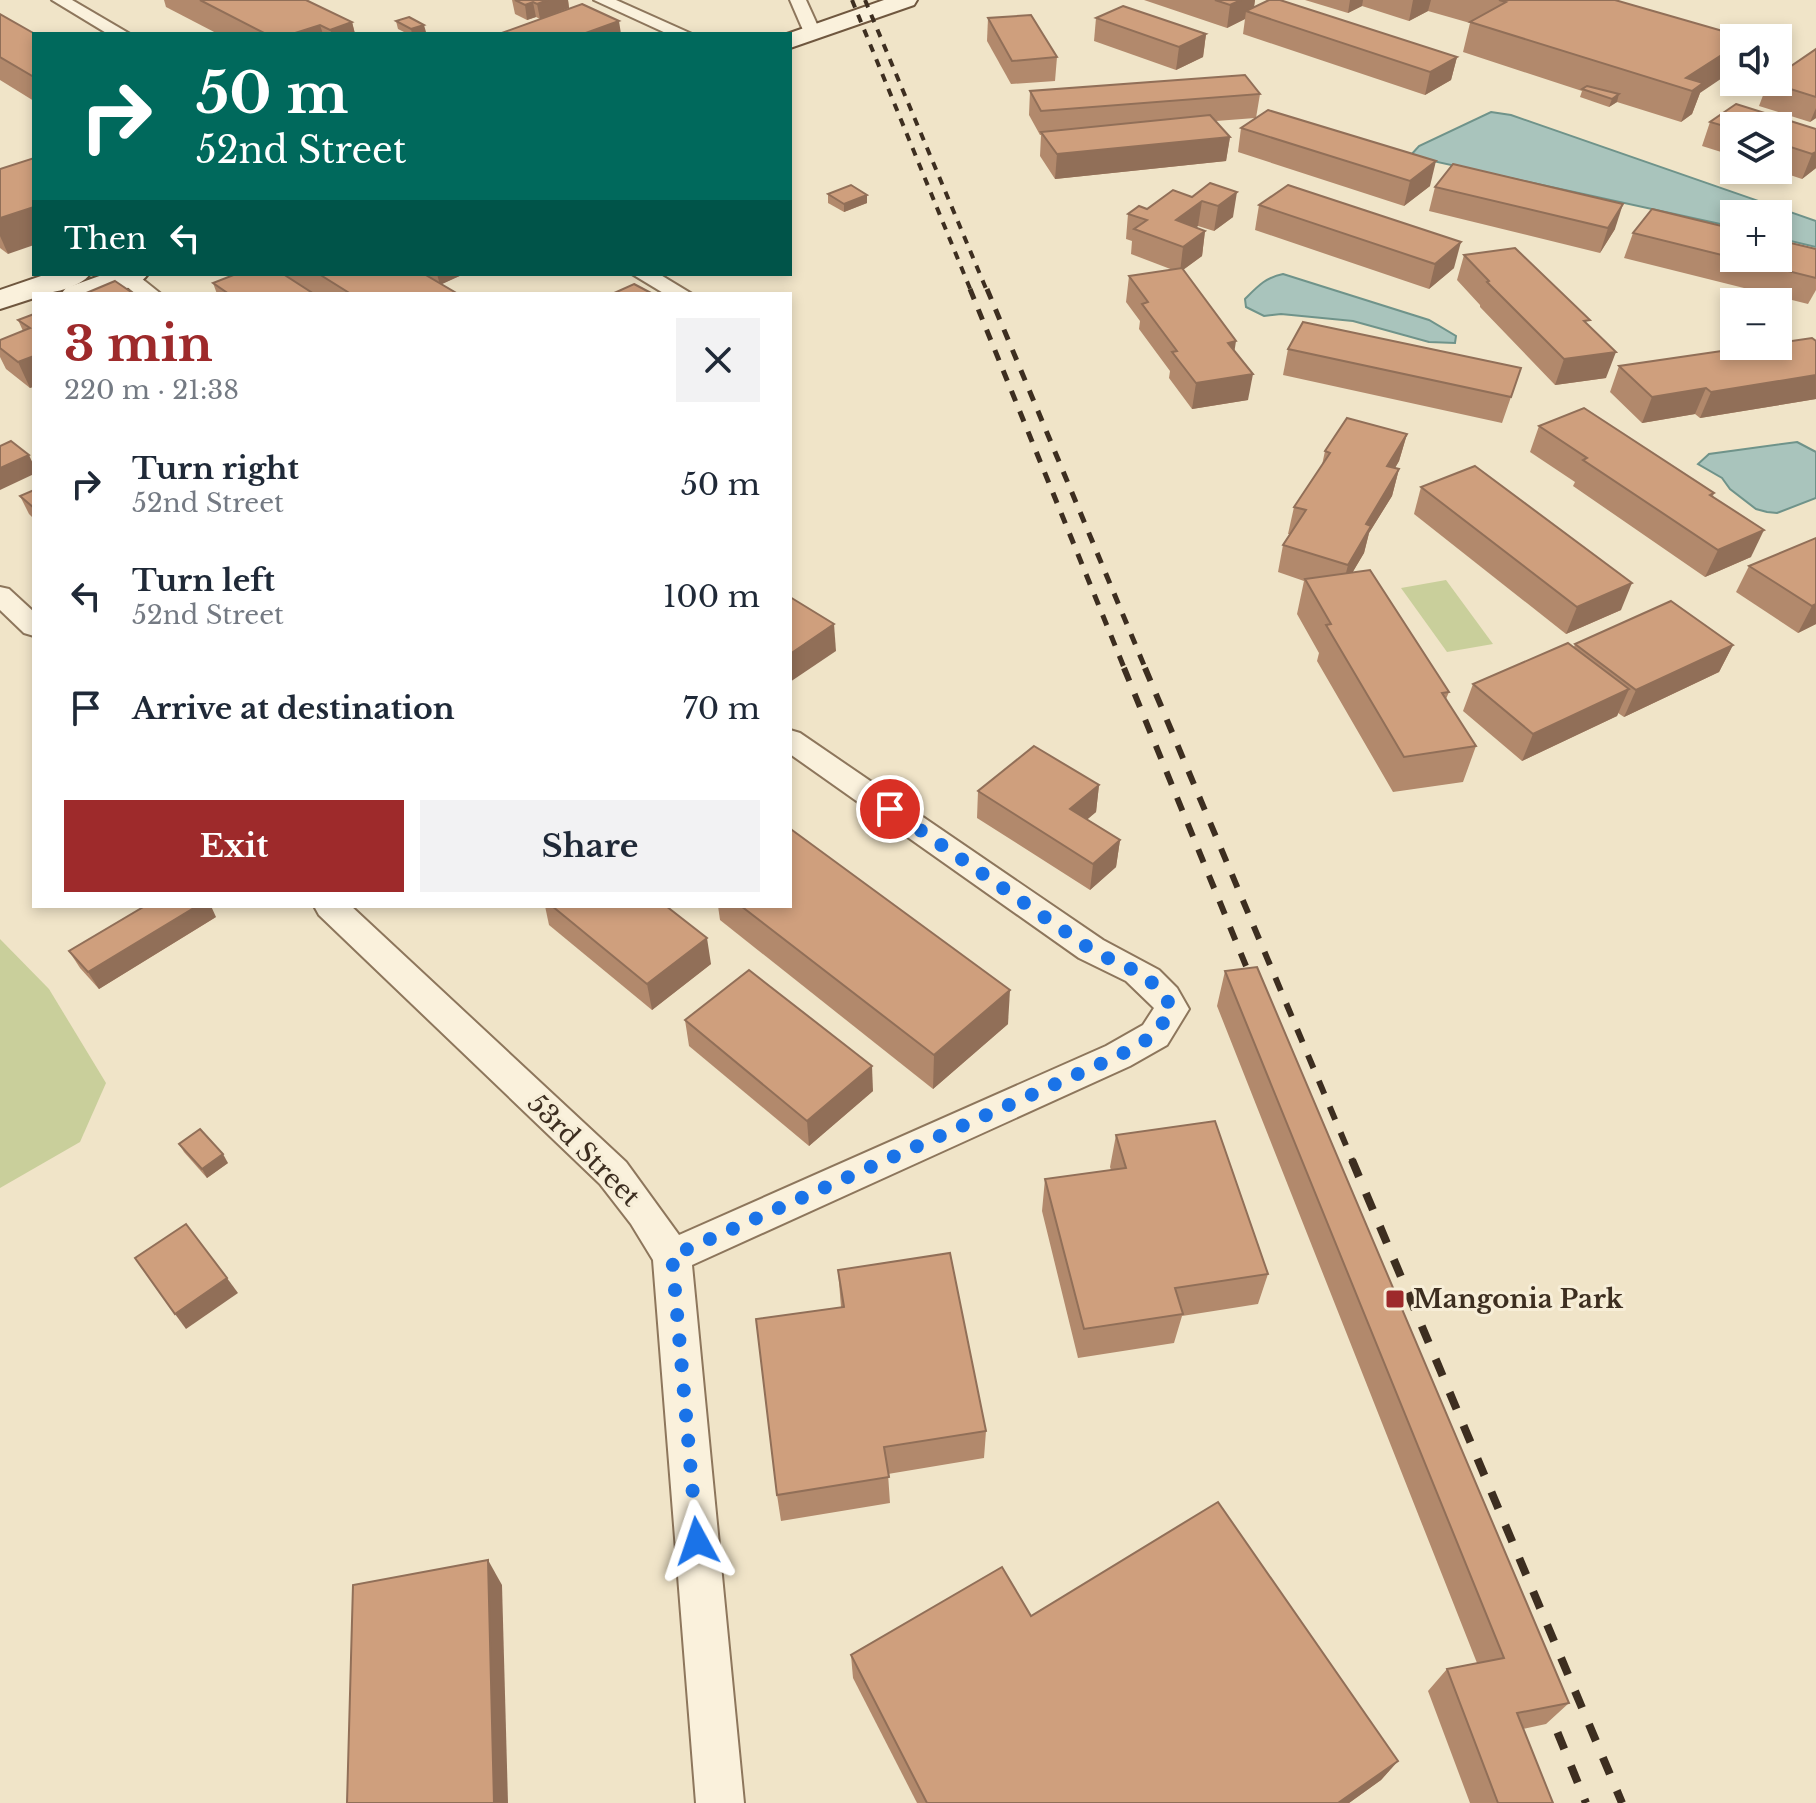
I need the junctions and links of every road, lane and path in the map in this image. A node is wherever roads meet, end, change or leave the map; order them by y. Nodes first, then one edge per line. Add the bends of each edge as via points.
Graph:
1 (60, 0) edge
2 (602, 0) edge
3 (857, 0) edge
4 (906, 0) edge
5 (796, 24) edge
6 (117, 32) edge
7 (678, 32) edge
8 (69, 276) edge
9 (124, 276) edge
10 (128, 276) edge
11 (647, 276) edge
12 (81, 292) edge
13 (148, 292) edge
14 (677, 292) edge
15 (0, 300) edge
16 (32, 310) edge
17 (0, 321) edge
18 (0, 595) edge
19 (32, 625) edge
20 (792, 741) edge
21 (332, 908) edge
22 (672, 1256) junction
23 (720, 1803) edge

1 - 6 street
2 - 7 street
3 - 5 main road
4 - 5 main road
8 - 15 main road
9 - 12 main road
10 - 13 street
11 - 14 street
16 - 17 main road
18 - 19 street
20 - 22 street via 1091,949 1133,967 1162,989 1172,1009 1155,1035 1118,1056
21 - 22 street, 53rd Street via 613,1173
22 - 23 street, 53rd Street

